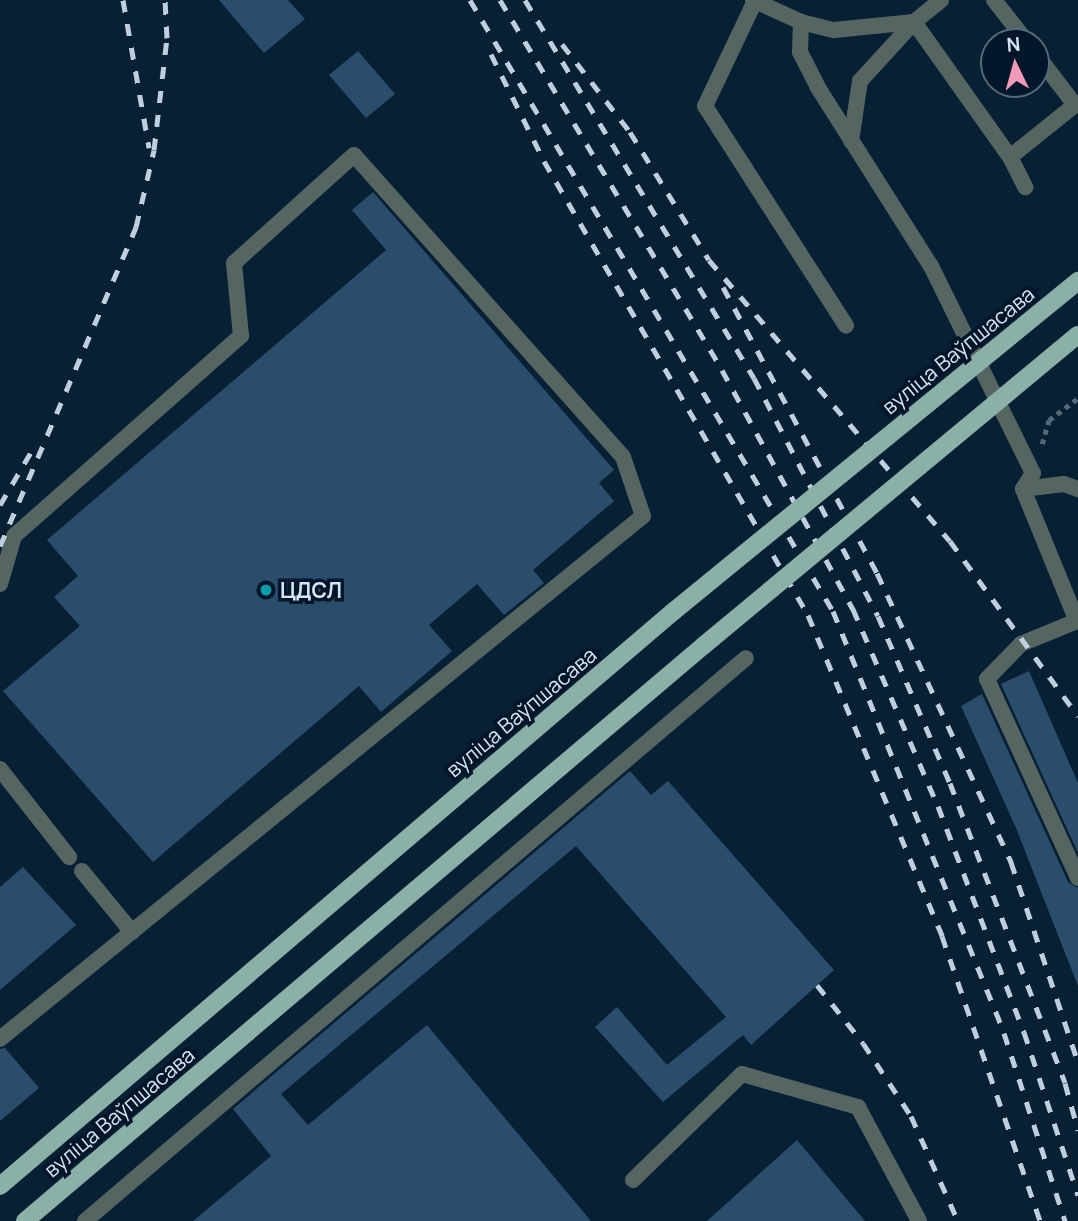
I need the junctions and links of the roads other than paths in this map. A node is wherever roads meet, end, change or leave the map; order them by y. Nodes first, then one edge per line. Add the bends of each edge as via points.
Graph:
1 (941, 0) edge
2 (994, 0) edge
3 (753, 1) edge
4 (801, 22) junction
5 (914, 22) junction
6 (1016, 28) edge
7 (1050, 72) edge
8 (1077, 107) edge
9 (851, 141) junction
10 (1010, 157) junction
11 (1025, 187) dead end
12 (1078, 281) edge
13 (846, 326) dead end
14 (1078, 335) edge
15 (1023, 489) junction
16 (1078, 489) edge
17 (0, 584) edge
18 (746, 658) dead end
19 (0, 769) edge
20 (69, 857) dead end
21 (82, 871) dead end
22 (1078, 878) edge
23 (132, 932) junction
24 (0, 1039) edge
25 (633, 1180) dead end
26 (0, 1186) edge
27 (25, 1221) edge
28 (86, 1221) edge
29 (919, 1221) edge

1 - 5 lane
2 - 6 lane
3 - 4 lane
3 - 13 lane via 705,106
4 - 5 lane via 834,30
4 - 9 lane via 800,52
5 - 9 lane via 860,81
5 - 10 lane
7 - 8 lane
8 - 10 lane
9 - 15 lane via 931,266 1033,473
10 - 11 lane
12 - 26 main road, вуліца Ваўпшасава, bridge via 674,611
14 - 27 main road, вуліца Ваўпшасава, bridge
15 - 16 lane via 1064,484
15 - 22 lane via 1077,621 1021,643 987,679
17 - 23 lane via 14,536 241,336 234,263 354,155 623,457 643,516
18 - 28 lane
19 - 20 lane
21 - 23 lane
23 - 24 lane
25 - 29 lane via 742,1074 858,1107

